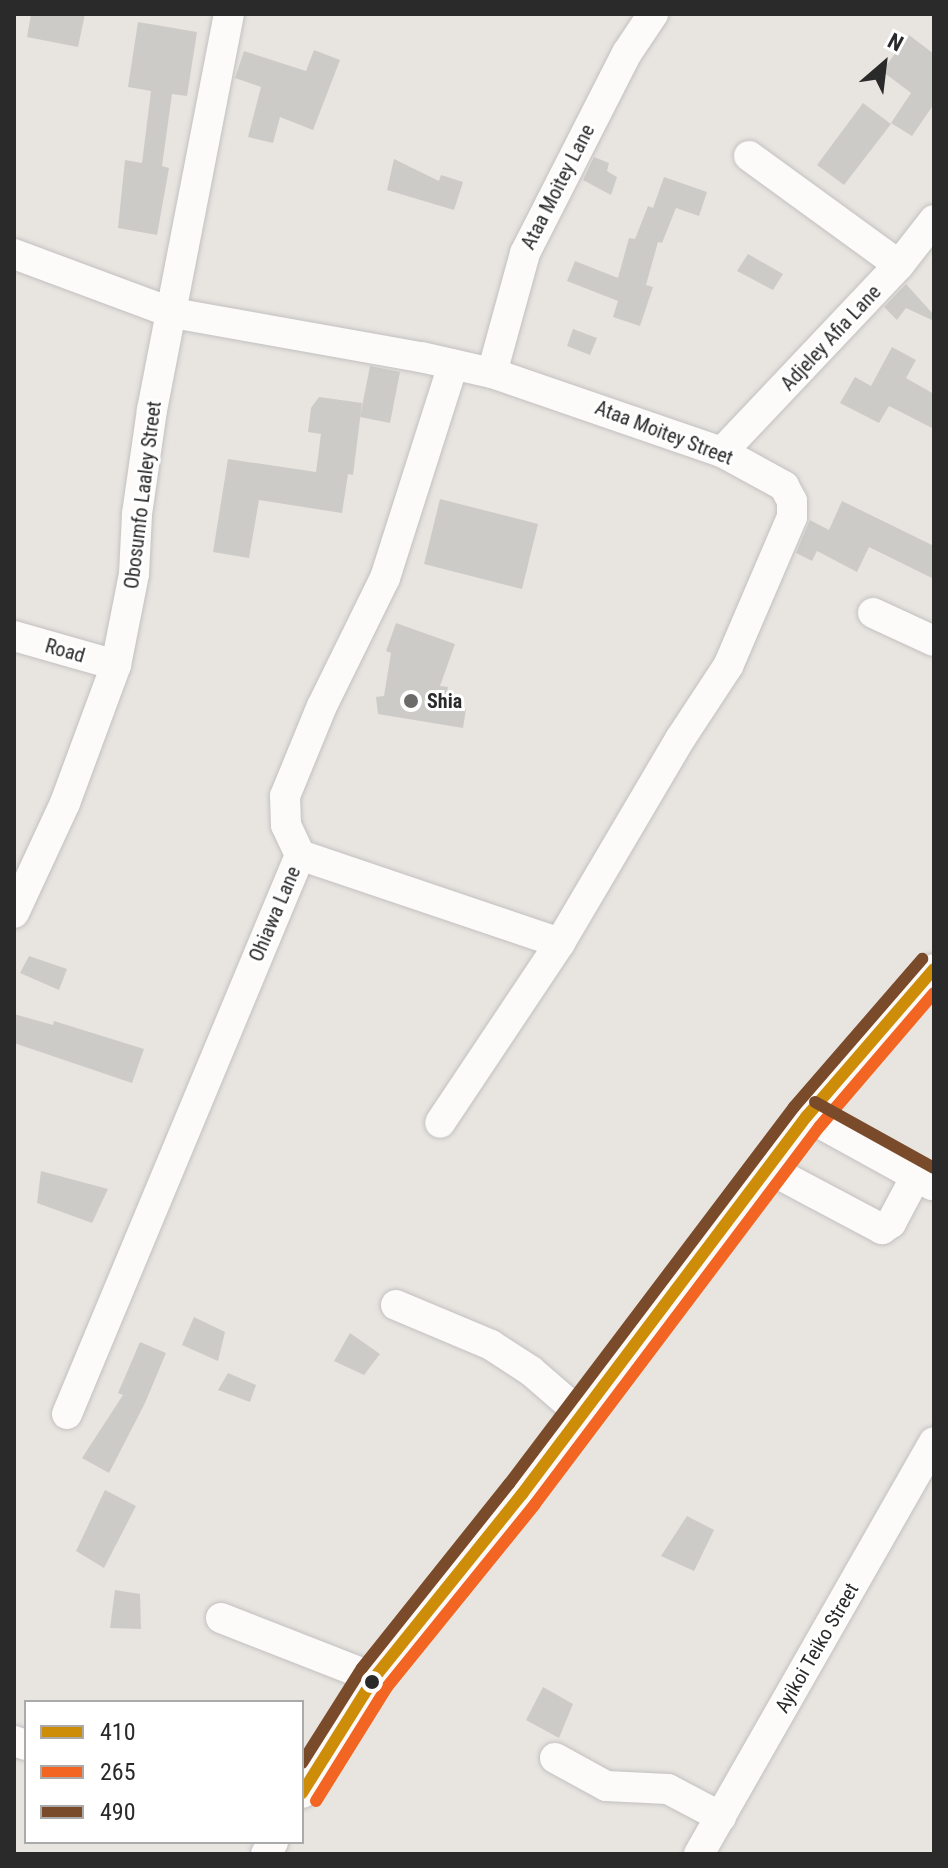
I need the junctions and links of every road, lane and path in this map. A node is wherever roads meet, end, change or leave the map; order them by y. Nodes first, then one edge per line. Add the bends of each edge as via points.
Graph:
1 (229, 14) edge
2 (653, 14) edge
3 (749, 156) dead end
4 (934, 220) edge
5 (14, 254) edge
6 (899, 265) junction
7 (173, 313) junction
8 (453, 365) junction
9 (492, 373) junction
10 (722, 452) junction
11 (873, 613) dead end
12 (14, 636) edge
13 (934, 641) edge
14 (116, 665) junction
15 (300, 855) junction
16 (14, 913) edge
17 (560, 943) junction
18 (934, 969) edge
19 (807, 1116) junction
20 (440, 1123) dead end
21 (769, 1169) junction
22 (925, 1181) edge
23 (396, 1305) dead end
24 (67, 1414) dead end
25 (582, 1415) junction
26 (934, 1442) edge
27 (221, 1618) dead end
28 (374, 1678) junction
29 (555, 1758) dead end
30 (304, 1790) edge
31 (721, 1817) junction
32 (699, 1854) edge

1 - 7 street, Obosumfo Laaley Street
2 - 9 street, Ataa Moitey Lane via 627,53 525,253
3 - 6 street
4 - 6 street, Adjeley Afia Lane
5 - 7 street, Ataa Moitey Street
6 - 10 street, Adjeley Afia Lane
7 - 8 street, Ataa Moitey Street
7 - 14 street, Obosumfo Laaley Street via 152,410 134,574
8 - 9 street, Ataa Moitey Street
8 - 15 street, Ohiawa Lane via 385,578 285,796 286,825
9 - 10 street, Ataa Moitey Street
10 - 17 street, Ataa Moitey Street via 784,486 792,517 728,666
11 - 13 street
12 - 14 street, Road
14 - 16 street, Obosumfo Laaley Street via 65,803
15 - 17 street
15 - 24 street, Ohiawa Lane
17 - 20 street, Ataa Moitey Street
18 - 19 street
19 - 21 street
19 - 22 street
21 - 22 street via 882,1229
21 - 25 street
23 - 25 street via 491,1345 525,1366
25 - 28 street
26 - 31 street, Ayikoi Teiko Street
27 - 28 street
28 - 30 street
29 - 31 street via 606,1786 668,1789
31 - 32 street, Ayikoi Teiko Street

